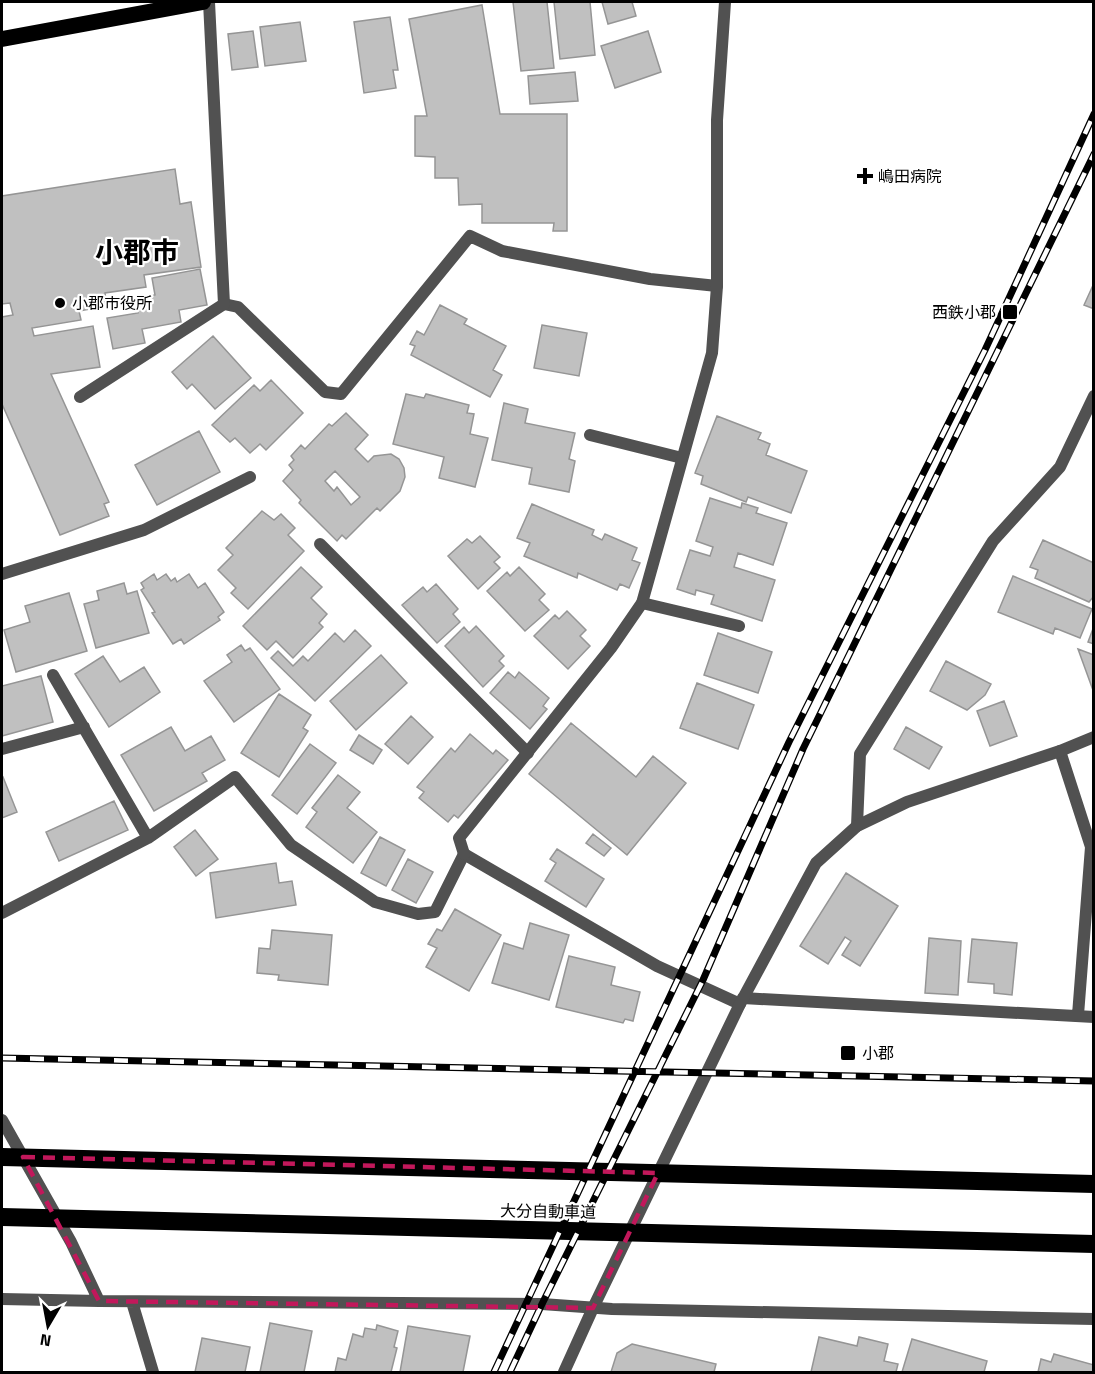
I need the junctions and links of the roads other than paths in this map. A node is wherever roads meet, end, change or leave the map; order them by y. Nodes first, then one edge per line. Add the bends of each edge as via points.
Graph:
1 (203, 2) edge
2 (209, 2) edge
3 (725, 2) edge
4 (166, 3) edge
5 (2, 39) edge
6 (717, 286) junction
7 (224, 304) junction
8 (1094, 396) edge
9 (80, 397) dead end
10 (590, 435) dead end
11 (682, 458) junction
12 (250, 477) dead end
13 (320, 544) dead end
14 (2, 574) edge
15 (642, 603) junction
16 (739, 626) dead end
17 (53, 675) dead end
18 (84, 727) junction
19 (1094, 737) edge
20 (2, 749) edge
21 (1060, 751) junction
22 (528, 753) junction
23 (857, 826) junction
24 (148, 838) junction
25 (464, 854) junction
26 (2, 913) edge
27 (741, 1001) junction
28 (1078, 1015) junction
29 (1094, 1017) edge
30 (2, 1120) edge
31 (2, 1157) edge
32 (1094, 1184) edge
33 (2, 1216) edge
34 (1094, 1244) edge
35 (2, 1299) edge
36 (99, 1301) junction
37 (132, 1302) junction
38 (593, 1308) junction
39 (1094, 1319) edge
40 (153, 1372) edge
41 (564, 1372) edge

1 - 4 highway
2 - 7 street
3 - 6 street via 717,120
4 - 5 highway
6 - 7 street via 650,279 502,251 470,236 341,394 326,392 238,307
6 - 11 street via 712,353
7 - 9 street
8 - 23 street via 1060,467 993,541 860,754
10 - 11 street
11 - 15 street
12 - 14 street via 144,531
13 - 22 street
15 - 16 street
15 - 22 street
17 - 18 street
18 - 20 street
18 - 24 street
19 - 21 street
21 - 23 street via 907,802
21 - 28 street via 1091,847
22 - 25 street via 459,838
23 - 27 street via 816,863
24 - 25 street via 235,777 291,845 375,902 418,914 435,912
24 - 26 street
25 - 27 street via 657,966
27 - 28 street
27 - 38 street
28 - 29 street
30 - 36 street via 71,1242
31 - 32 highway
33 - 34 highway, 大分自動車道
35 - 36 street
36 - 37 street
37 - 38 street via 542,1304
37 - 40 street
38 - 39 street
38 - 41 street

